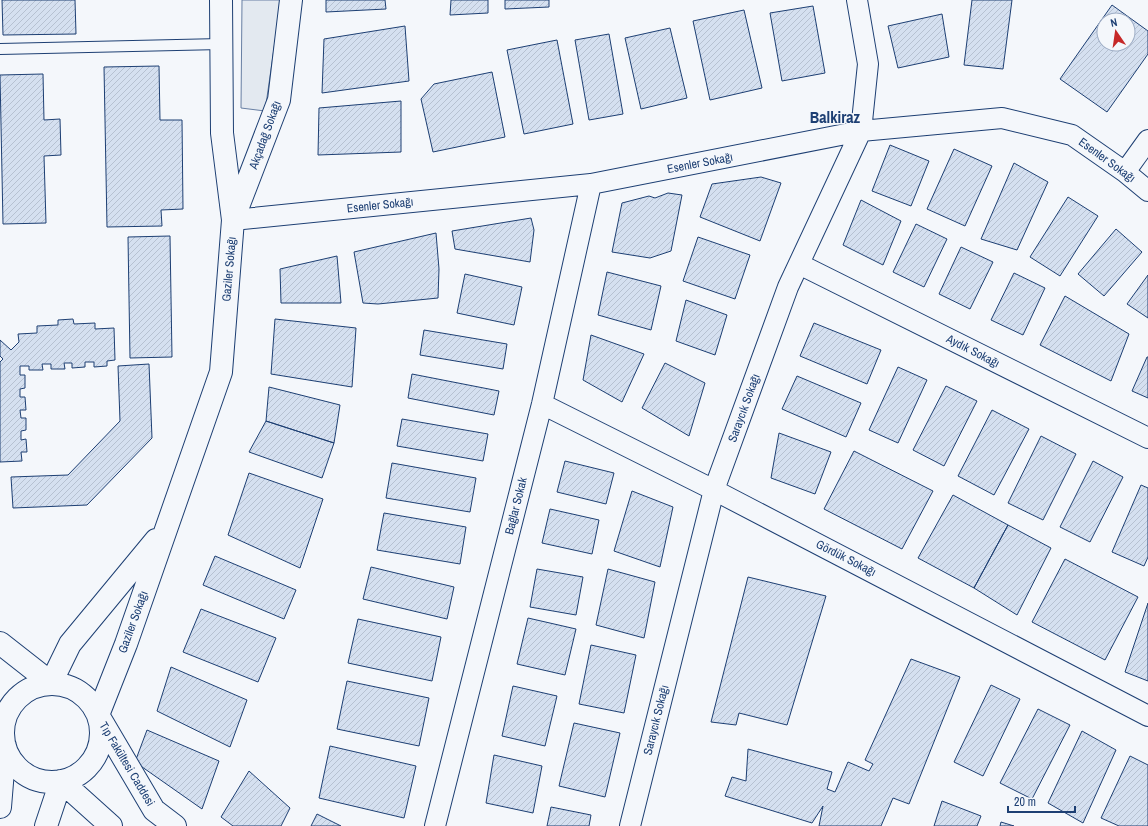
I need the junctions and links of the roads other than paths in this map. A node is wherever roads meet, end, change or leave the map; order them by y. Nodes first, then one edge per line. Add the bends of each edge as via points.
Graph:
1 (221, 0) edge
2 (291, 0) edge
3 (857, 0) edge
4 (221, 44) junction
5 (0, 49) edge
6 (861, 131) junction
7 (1148, 140) edge
8 (1125, 172) junction
9 (592, 184) junction
10 (1148, 191) edge
11 (233, 220) junction
12 (799, 264) junction
13 (542, 404) junction
14 (1148, 438) edge
15 (714, 490) junction
16 (166, 528) junction
17 (0, 643) edge
18 (51, 683) junction
19 (98, 715) junction
20 (1148, 716) edge
21 (3, 743) edge
22 (61, 781) junction
23 (0, 807) edge
24 (46, 826) edge
25 (111, 826) edge
26 (175, 826) edge
27 (435, 826) edge
28 (630, 826) edge

1 - 4 street, Gaziler Sokağı
2 - 11 street, Akçadağ Sokağı via 278,100
3 - 6 street, Saraycık Sokağı via 868,64
4 - 5 lane
4 - 11 street, Gaziler Sokağı via 222,133
6 - 8 street, Esenler Sokağı via 1002,118 1072,135
6 - 9 street, Esenler Sokağı
6 - 12 street, Saraycık Sokağı
7 - 8 street
8 - 10 street, Esenler Sokağı
9 - 11 street, Esenler Sokağı
9 - 13 street, Bağlar Sokak
11 - 16 street, Gaziler Sokağı via 221,372
12 - 14 street, Aydık Sokağı
12 - 15 street, Saraycık Sokağı via 788,287
13 - 15 street, Gördük Sokağı
13 - 27 street, Bağlar Sokak
15 - 20 street, Gördük Sokağı
15 - 28 street, Saraycık Sokağı
16 - 18 street, Gaziler Sokağı via 70,644
16 - 19 street, Gaziler Sokağı via 126,644
17 - 18 street
18 - 19 street via 75,689 93,705
18 - 21 street via 36,686 23,693 12,704 4,724
19 - 22 street via 100,743 95,756 86,768 75,776
19 - 26 street, Tıp Fakültesi Caddesi via 154,810
21 - 22 street via 10,758 28,775 50,782
21 - 23 street
22 - 24 street
22 - 25 street

